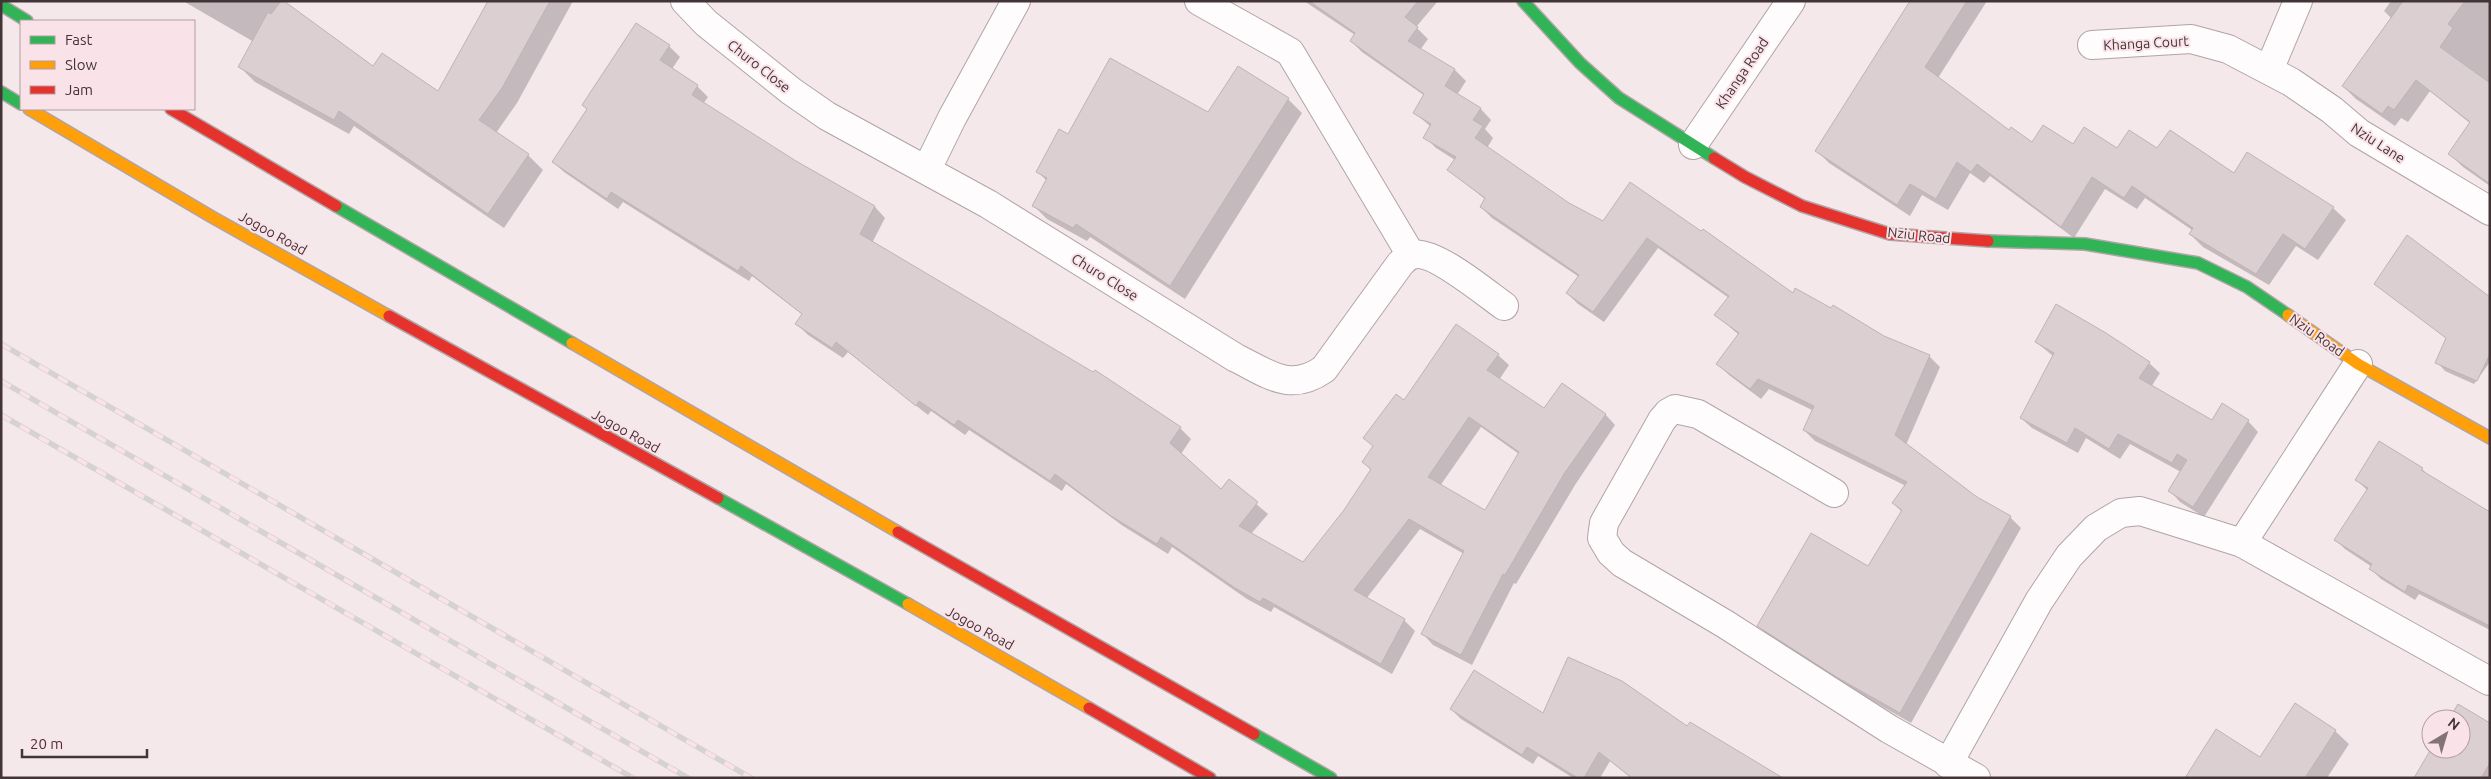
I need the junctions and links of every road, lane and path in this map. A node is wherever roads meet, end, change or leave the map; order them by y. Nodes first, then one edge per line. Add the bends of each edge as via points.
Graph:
1 (685, 1) edge
2 (1016, 1) edge
3 (1199, 1) edge
4 (1523, 1) edge
5 (1791, 1) edge
6 (2298, 1) edge
7 (1, 5) edge
8 (26, 20) edge
9 (2092, 45) dead end
10 (2269, 70) junction
11 (1, 92) edge
12 (20, 103) edge
13 (31, 110) edge
14 (173, 110) edge
15 (1693, 145) junction
16 (927, 169) junction
17 (2490, 210) edge
18 (1411, 255) junction
19 (1504, 306) dead end
20 (2358, 364) junction
21 (2490, 438) edge
22 (1834, 493) dead end
23 (2242, 543) junction
24 (2489, 681) edge
25 (1948, 764) junction
26 (1210, 778) edge
27 (1331, 778) edge
28 (1976, 778) edge

1 - 16 street, Churo Close via 706,24 827,116
2 - 16 street
3 - 18 street via 1290,52
4 - 15 main road, Nziu Road via 1580,63 1619,98
5 - 15 street, Khanga Road
6 - 10 street
7 - 8 main road
9 - 10 street, Khanga Court via 2191,39 2228,49
10 - 17 street, Nziu Lane via 2310,94 2359,133
11 - 12 main road
13 - 26 main road, Jogoo Road via 212,217 889,594
14 - 27 main road via 829,493
15 - 20 main road, Nziu Road via 1745,177 1802,206 1890,234 1995,242 2085,244 2198,263 2247,287
16 - 18 street, Churo Close via 1236,358 1294,382 1310,379 1324,369 1400,264
18 - 19 street via 1422,254 1436,260
20 - 21 main road, Nziu Road
20 - 23 street, Nziu Road
22 - 25 street via 1705,418 1675,409 1668,413 1657,429 1604,523 1602,538 1622,563
23 - 24 street
23 - 25 street via 2140,511 2121,513 2096,528 2069,556 2039,601
25 - 28 street

